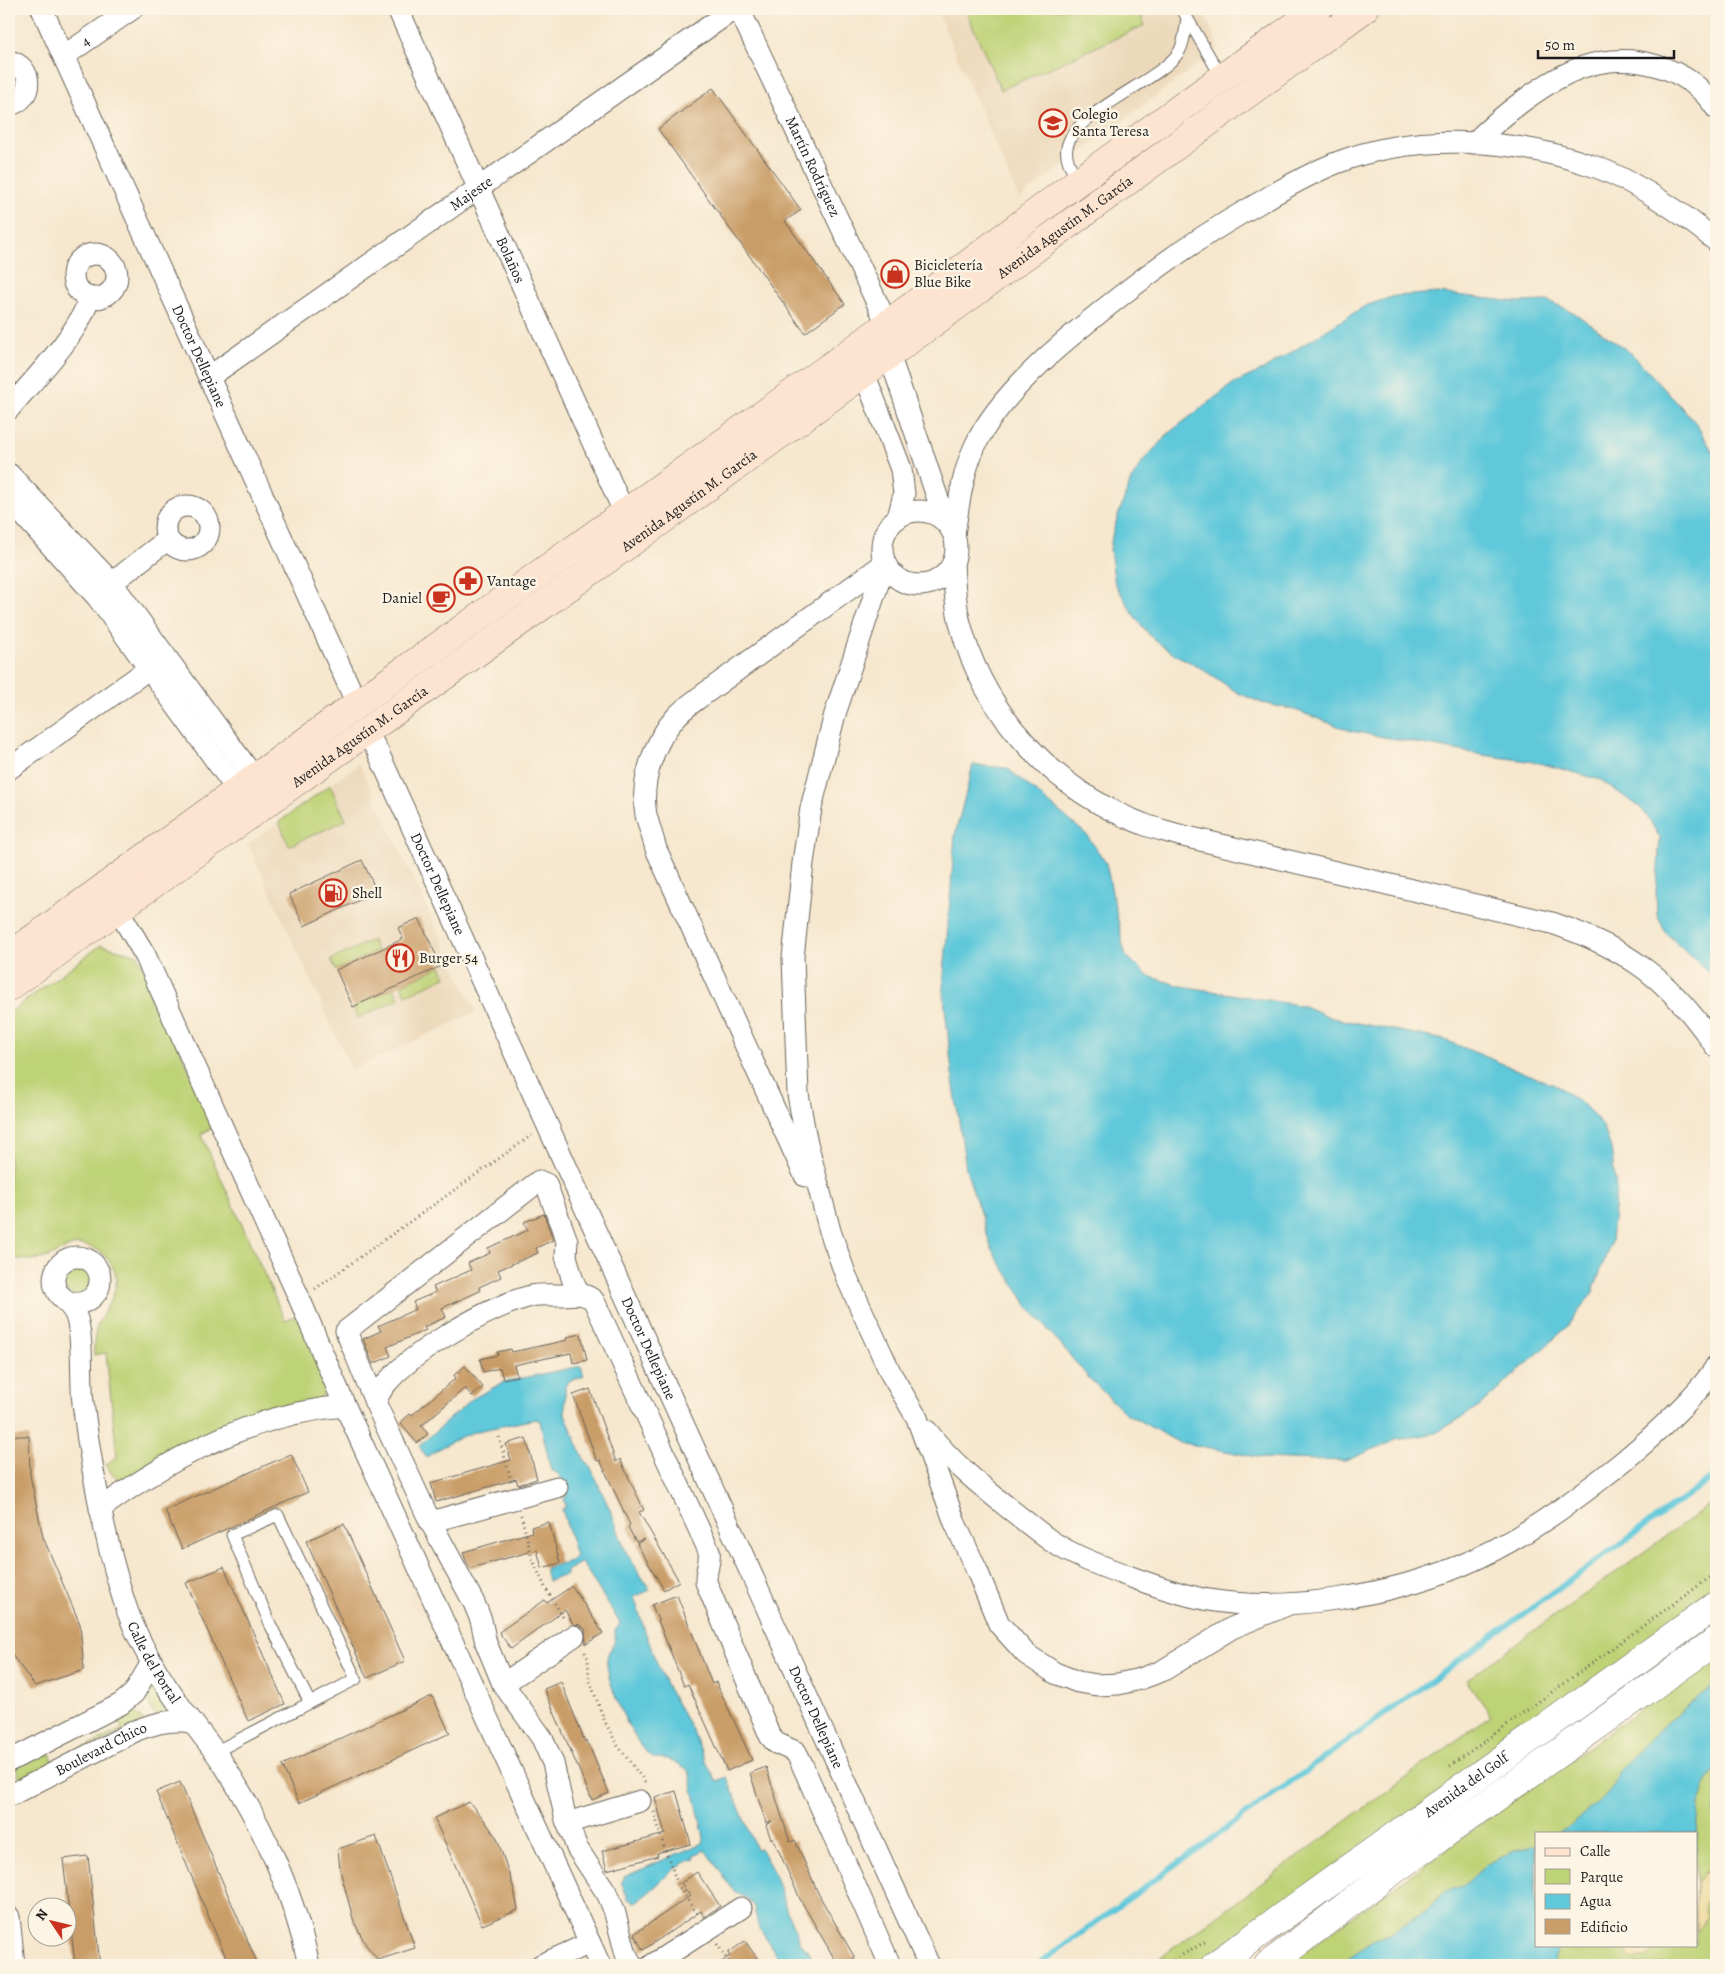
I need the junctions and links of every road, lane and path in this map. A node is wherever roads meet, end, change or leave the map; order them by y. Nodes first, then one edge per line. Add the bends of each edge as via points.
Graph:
1 (42, 9) edge
2 (132, 9) edge
3 (398, 9) edge
4 (734, 9) edge
5 (739, 9) edge
6 (1318, 9) edge
7 (1364, 9) edge
8 (1184, 13) edge
9 (64, 56) junction
10 (9, 61) edge
11 (1222, 78) junction
12 (9, 105) edge
13 (1716, 108) edge
14 (1474, 143) junction
15 (1078, 182) junction
16 (479, 187) junction
17 (1716, 241) edge
18 (89, 298) dead end
19 (887, 324) junction
20 (913, 337) junction
21 (860, 345) junction
22 (889, 354) junction
23 (864, 372) junction
24 (209, 377) junction
25 (907, 407) junction
26 (9, 409) edge
27 (882, 420) junction
28 (9, 474) edge
29 (9, 499) edge
30 (624, 512) junction
31 (898, 518) junction
32 (950, 528) junction
33 (168, 539) dead end
34 (885, 563) junction
35 (954, 563) junction
36 (105, 590) junction
37 (835, 600) junction
38 (863, 625) junction
39 (166, 656) junction
40 (149, 668) junction
41 (357, 704) junction
42 (366, 731) junction
43 (9, 769) edge
44 (246, 785) junction
45 (117, 908) junction
46 (9, 956) edge
47 (9, 987) edge
48 (1716, 1047) edge
49 (796, 1065) junction
50 (757, 1071) junction
51 (547, 1124) junction
52 (830, 1231) junction
53 (579, 1294) junction
54 (60, 1296) junction
55 (93, 1296) junction
56 (300, 1300) junction
57 (79, 1331) junction
58 (1716, 1366) edge
59 (375, 1402) junction
60 (345, 1406) junction
61 (917, 1418) junction
62 (977, 1484) junction
63 (557, 1487) dead end
64 (949, 1506) junction
65 (100, 1509) junction
66 (430, 1522) junction
67 (1716, 1573) edge
68 (1214, 1601) junction
69 (1287, 1605) junction
70 (1716, 1605) edge
71 (574, 1636) dead end
72 (1212, 1639) junction
73 (1716, 1640) edge
74 (152, 1662) junction
75 (503, 1684) junction
76 (134, 1693) junction
77 (310, 1704) junction
78 (192, 1722) junction
79 (150, 1725) junction
80 (215, 1752) junction
81 (9, 1761) edge
82 (1446, 1769) dead end
83 (10, 1791) edge
84 (640, 1801) dead end
85 (568, 1823) junction
86 (666, 1852) dead end
87 (676, 1879) dead end
88 (740, 1908) dead end
89 (9, 1917) edge
90 (1213, 1938) dead end
91 (590, 1943) junction
92 (14, 1965) edge
93 (309, 1965) edge
94 (541, 1965) edge
95 (600, 1965) edge
96 (632, 1965) edge
97 (652, 1965) edge
98 (890, 1965) edge
99 (929, 1965) edge
100 (1164, 1965) edge
101 (1215, 1965) edge
102 (1268, 1965) edge

1 - 9 street, Doctor Dellepiane
2 - 9 street, 4
3 - 16 street, Bolaños
4 - 16 street, Majeste
5 - 19 street, Martín Rodríguez
6 - 11 main road, Avenida Agustín M. García
7 - 20 main road, Avenida Agustín M. García
8 - 11 lane
8 - 15 lane via 1184,39 1168,66 1086,119 1074,131 1067,155
9 - 24 street, Doctor Dellepiane
10 - 12 street via 20,66 28,84 23,98
11 - 15 main road, Avenida Agustín M. García
13 - 14 street via 1695,84 1674,71 1634,61 1609,61 1583,67 1553,82 1496,121
14 - 17 street via 1554,154 1595,167 1665,203
14 - 32 street via 1426,143 1338,162 1297,181 1171,257 1093,317 1021,383 996,412 976,443
15 - 19 main road, Avenida Agustín M. García
16 - 24 street, Majeste
16 - 30 street, Bolaños
18 - 26 street via 86,310 72,333
19 - 20 street
19 - 21 main road, Avenida Agustín M. García
20 - 22 main road, Avenida Agustín M. García
21 - 22 street
21 - 30 main road, Avenida Agustín M. García
22 - 23 main road, Avenida Agustín M. García
22 - 25 street
23 - 27 street
23 - 42 main road, Avenida Agustín M. García
24 - 41 street, Doctor Dellepiane
25 - 27 street
25 - 32 street
27 - 31 street via 901,469 904,494
28 - 36 street
29 - 36 street
30 - 41 main road, Avenida Agustín M. García
31 - 32 street via 918,511 938,516
31 - 34 street via 884,538 882,551
32 - 35 street via 956,554
33 - 36 street
34 - 35 street via 892,574 913,585 937,581
34 - 37 street
34 - 38 street
35 - 48 street via 960,623 978,673 1012,726 1032,750 1071,785 1121,815 1152,827 1552,923 1577,932 1648,970 1690,1010
36 - 39 street
36 - 40 street
37 - 38 street via 856,604
37 - 50 street via 676,717 650,762 646,813 656,849
38 - 49 street via 835,714 811,808 793,958
39 - 40 street
39 - 44 street
40 - 43 street
40 - 44 street
41 - 44 main road, Avenida Agustín M. García
42 - 45 main road, Avenida Agustín M. García
42 - 51 street, Doctor Dellepiane
44 - 46 main road, Avenida Agustín M. García
45 - 47 main road, Avenida Agustín M. García
45 - 56 street via 144,955
49 - 50 street via 789,1072 772,1077
49 - 52 street via 806,1139
50 - 52 street
51 - 56 path
51 - 99 street, Doctor Dellepiane
52 - 61 street via 868,1326
53 - 59 street via 533,1296 483,1315 405,1365 384,1386
53 - 59 street via 566,1256 567,1240 546,1184 539,1181 346,1331
53 - 98 street via 594,1301 709,1551 706,1582 770,1736 776,1743 796,1752
54 - 55 street via 73,1302
54 - 55 street via 54,1282 58,1267 78,1256 92,1262 100,1275 100,1283
54 - 57 street via 76,1316
55 - 57 street via 82,1316
56 - 60 street
57 - 65 street, Calle del Portal via 83,1400
58 - 69 street via 1694,1394 1642,1446 1568,1506 1535,1527 1460,1566 1419,1579 1379,1590
59 - 66 street
60 - 65 street via 295,1413 260,1423 192,1452
60 - 91 street
61 - 62 street via 944,1452
61 - 64 street
62 - 64 street via 961,1485 954,1490
62 - 68 street via 1052,1541 1082,1558 1147,1583
63 - 66 street
64 - 72 street via 999,1624 1026,1654 1054,1673 1078,1682 1118,1684 1162,1671
65 - 74 street, Calle del Portal via 124,1599
66 - 75 street via 481,1620 486,1643
67 - 82 path
68 - 69 street
68 - 72 street via 1221,1621
69 - 72 street
70 - 101 street, Avenida del Golf
71 - 75 street
73 - 102 street, Avenida del Golf via 1387,1875
74 - 76 street, Boulevard Chico
74 - 78 street, Calle del Portal
75 - 85 street via 542,1738 553,1762
76 - 79 street
76 - 81 street, Boulevard Chico via 121,1704
77 - 77 lane via 356,1679 278,1515 232,1535 271,1626
77 - 80 lane
78 - 79 street, Boulevard Chico via 175,1720
78 - 80 street, Calle del Portal
79 - 83 street, Boulevard Chico
80 - 93 street, Calle del Portal via 281,1872 295,1909
84 - 85 street
85 - 96 street via 577,1848 608,1895
86 - 87 path
88 - 97 street
89 - 92 street
90 - 100 path
91 - 94 street
91 - 95 street

